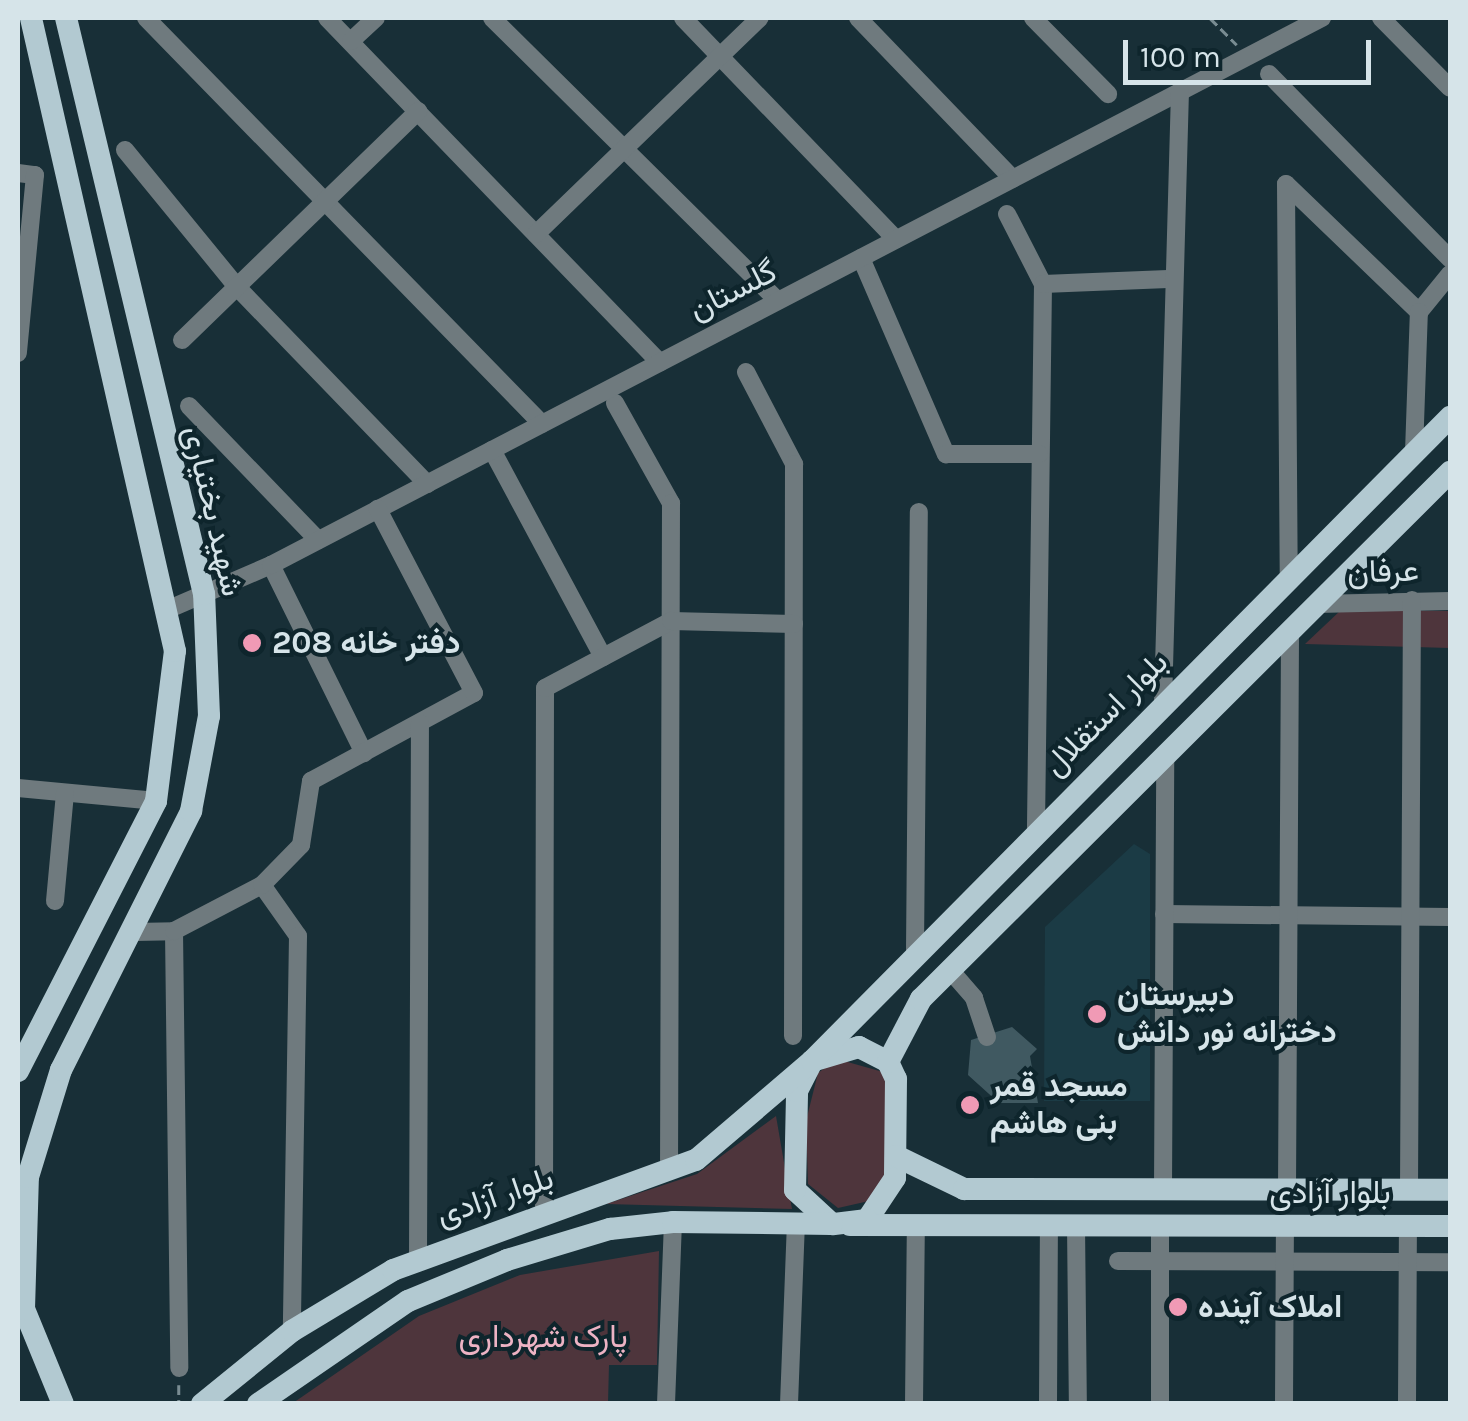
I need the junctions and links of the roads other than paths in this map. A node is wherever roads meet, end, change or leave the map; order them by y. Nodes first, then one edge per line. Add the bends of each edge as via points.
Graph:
1 (31, 18) edge
2 (66, 18) edge
3 (146, 18) edge
4 (327, 18) edge
5 (376, 18) edge
6 (492, 18) edge
7 (683, 18) edge
8 (760, 18) edge
9 (1034, 18) edge
10 (1322, 18) edge
11 (1380, 18) edge
12 (864, 20) edge
13 (351, 41) junction
14 (720, 56) junction
15 (1268, 74) dead end
16 (1450, 88) edge
17 (1180, 92) junction
18 (1108, 94) dead end
19 (418, 111) junction
20 (624, 149) junction
21 (125, 150) dead end
22 (18, 173) edge
23 (1012, 178) junction
24 (326, 200) junction
25 (1007, 214) dead end
26 (536, 234) junction
27 (896, 240) junction
28 (861, 258) junction
29 (1450, 260) edge
30 (1450, 274) edge
31 (1168, 279) junction
32 (1043, 284) junction
33 (237, 286) junction
34 (778, 301) junction
35 (1419, 312) junction
36 (182, 340) dead end
37 (18, 353) edge
38 (660, 362) junction
39 (746, 372) dead end
40 (615, 403) dead end
41 (190, 406) dead end
42 (1450, 417) edge
43 (542, 424) junction
44 (492, 450) junction
45 (1414, 452) junction
46 (1039, 454) junction
47 (1450, 472) edge
48 (427, 484) junction
49 (378, 509) junction
50 (919, 512) dead end
51 (318, 540) junction
52 (271, 565) junction
53 (1289, 578) junction
54 (204, 594) junction
55 (1412, 600) junction
56 (1450, 601) edge
57 (1317, 604) junction
58 (168, 610) junction
59 (671, 621) junction
60 (794, 624) junction
61 (1290, 631) junction
62 (603, 657) junction
63 (1163, 702) junction
64 (420, 723) junction
65 (364, 753) junction
66 (1165, 756) junction
67 (18, 788) edge
68 (66, 792) junction
69 (156, 802) junction
70 (1036, 829) junction
71 (262, 885) junction
72 (55, 902) dead end
73 (1164, 914) junction
74 (1288, 915) junction
75 (1411, 916) junction
76 (1450, 917) edge
77 (174, 931) junction
78 (135, 932) junction
79 (915, 950) junction
80 (950, 970) junction
81 (793, 1036) dead end
82 (987, 1038) dead end
83 (812, 1061) junction
84 (888, 1062) junction
85 (18, 1070) edge
86 (896, 1156) junction
87 (669, 1170) junction
88 (1163, 1190) junction
89 (1287, 1190) junction
90 (1409, 1190) junction
91 (1450, 1190) edge
92 (544, 1213) junction
93 (673, 1222) junction
94 (796, 1224) junction
95 (841, 1225) junction
96 (916, 1225) junction
97 (1049, 1225) junction
98 (1076, 1226) junction
99 (1160, 1226) junction
100 (1284, 1226) junction
101 (1408, 1226) junction
102 (1450, 1226) edge
103 (418, 1259) junction
104 (1118, 1261) dead end
105 (1160, 1261) junction
106 (1284, 1261) junction
107 (1408, 1262) junction
108 (1450, 1262) edge
109 (292, 1332) junction
110 (179, 1368) dead end
111 (63, 1404) edge
112 (202, 1404) edge
113 (258, 1404) edge
114 (666, 1404) edge
115 (789, 1404) edge
116 (914, 1404) edge
117 (1048, 1404) edge
118 (1078, 1404) edge
119 (1160, 1404) edge
120 (1284, 1404) edge
121 (1407, 1404) edge

1 - 58 main road, شهید بختیاری
2 - 54 main road, شهید بختیاری
3 - 24 street
4 - 13 street
5 - 13 street
6 - 20 street
7 - 14 street
8 - 14 street
9 - 18 street
10 - 17 street, گلستان
11 - 16 street
12 - 23 street
13 - 19 street
14 - 20 street
14 - 27 street
15 - 29 street
17 - 23 street, گلستان
17 - 31 street
19 - 24 street
19 - 26 street
20 - 26 street
20 - 34 street
21 - 33 street
22 - 37 street via 35,174
23 - 27 street, گلستان
24 - 33 street
24 - 43 street
25 - 32 street
26 - 38 street
27 - 28 street, گلستان
28 - 34 street, گلستان
28 - 46 street via 946,454
30 - 35 street
31 - 32 street
31 - 63 street
32 - 46 street
33 - 36 street
33 - 48 street
34 - 38 street, گلستان
35 - 45 street
35 - 53 street via 1286,184
38 - 43 street, گلستان
39 - 60 street via 794,464
40 - 59 street via 671,503
41 - 51 street
42 - 45 main road, بلوار استقلال
43 - 44 street, گلستان
44 - 48 street, گلستان
44 - 62 street
45 - 53 main road, بلوار استقلال
46 - 70 street
47 - 57 main road
48 - 49 street, گلستان
49 - 51 street, گلستان
49 - 64 street via 474,694
50 - 79 street
51 - 52 street, گلستان
52 - 54 street, گلستان
52 - 65 street
53 - 57 main road
53 - 63 main road, بلوار استقلال
54 - 58 street, گلستان
54 - 78 main road, شهید بختیاری via 209,716 191,811
55 - 56 street, عرفان
55 - 57 street, عرفان
55 - 75 street
57 - 61 main road
58 - 69 main road, شهید بختیاری via 170,722
59 - 60 street
59 - 62 street
59 - 87 street
60 - 81 street
61 - 66 main road
61 - 74 street
62 - 92 street via 546,688
63 - 70 main road, بلوار استقلال
64 - 65 street
64 - 103 street
65 - 71 street via 311,781 301,846
66 - 73 street
66 - 80 main road
67 - 68 street
68 - 69 street
68 - 72 street
69 - 85 main road, شهید بختیاری
70 - 79 main road, بلوار استقلال
71 - 77 street
71 - 109 street via 298,936
73 - 74 street
73 - 88 street
74 - 75 street
74 - 89 street
75 - 76 street
75 - 90 street
77 - 78 street
77 - 110 street
78 - 111 main road, شهید بختیاری via 61,1070 28,1177 24,1309
79 - 83 main road, بلوار استقلال
80 - 82 street via 974,998
80 - 84 main road via 921,998
83 - 84 main road via 842,1046
83 - 87 main road, بلوار آزادی via 696,1160
83 - 95 main road via 797,1090 792,1173 804,1206
84 - 86 main road via 899,1096
86 - 88 main road, بلوار آزادی via 964,1190
86 - 95 main road via 881,1210
87 - 92 main road, بلوار آزادی
88 - 89 main road, بلوار آزادی
89 - 90 main road, بلوار آزادی
90 - 91 main road, بلوار آزادی
92 - 103 main road, بلوار آزادی
93 - 94 main road, بلوار آزادی
93 - 113 main road, بلوار آزادی via 610,1229 408,1301
93 - 114 street
94 - 95 main road, بلوار آزادی
94 - 115 street
95 - 96 main road, بلوار آزادی
96 - 97 main road, بلوار آزادی
96 - 116 street
97 - 98 main road, بلوار آزادی
97 - 117 street
98 - 99 main road, بلوار آزادی
98 - 118 street
99 - 100 main road, بلوار آزادی
99 - 105 street
100 - 101 main road, بلوار آزادی
100 - 106 street
101 - 102 main road, بلوار آزادی
101 - 107 street
103 - 109 main road, بلوار آزادی
104 - 105 street
105 - 106 street
105 - 119 street
106 - 107 street
106 - 120 street
107 - 108 street
107 - 121 street
109 - 112 main road, بلوار آزادی

